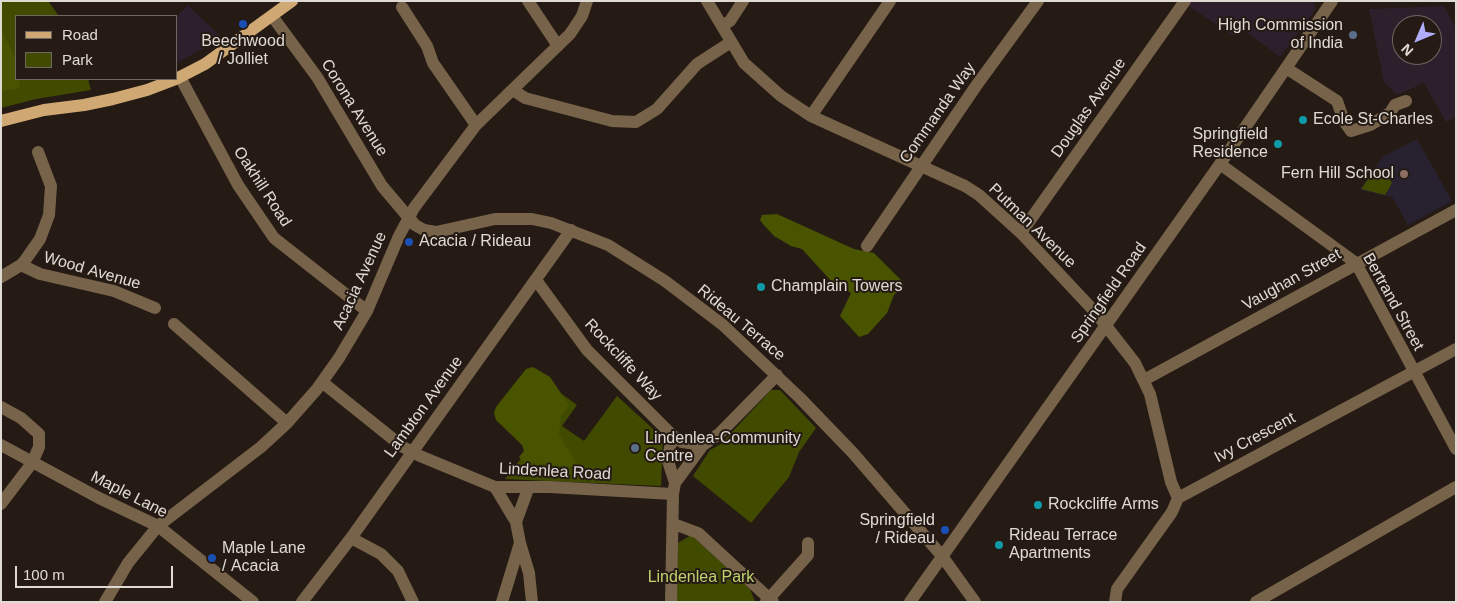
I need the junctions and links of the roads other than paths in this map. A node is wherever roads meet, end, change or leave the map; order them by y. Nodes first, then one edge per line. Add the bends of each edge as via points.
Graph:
1 (292, 1) edge
2 (528, 1) edge
3 (587, 1) edge
4 (707, 1) edge
5 (743, 1) edge
6 (890, 1) edge
7 (1038, 1) edge
8 (1185, 1) edge
9 (1332, 1) edge
10 (402, 7) dead end
11 (272, 16) junction
12 (722, 26) junction
13 (731, 42) junction
14 (558, 46) junction
15 (1286, 68) junction
16 (178, 78) edge
17 (172, 80) edge
18 (178, 80) edge
19 (513, 90) junction
20 (1406, 101) dead end
21 (811, 116) junction
22 (1, 121) edge
23 (476, 126) junction
24 (38, 152) dead end
25 (1220, 164) junction
26 (921, 165) junction
27 (1456, 210) edge
28 (408, 218) junction
29 (571, 230) junction
30 (1021, 233) junction
31 (867, 246) dead end
32 (1356, 263) junction
33 (22, 265) junction
34 (1, 277) edge
35 (536, 280) junction
36 (155, 308) dead end
37 (367, 311) junction
38 (174, 324) dead end
39 (1105, 326) junction
40 (1456, 349) edge
41 (1414, 372) junction
42 (777, 375) junction
43 (1144, 380) junction
44 (322, 382) junction
45 (1, 407) edge
46 (287, 422) junction
47 (672, 435) junction
48 (1, 445) edge
49 (702, 445) junction
50 (1456, 449) edge
51 (413, 451) junction
52 (32, 463) junction
53 (495, 487) junction
54 (1456, 487) edge
55 (528, 489) junction
56 (674, 489) junction
57 (1178, 498) junction
58 (1, 504) edge
59 (516, 522) junction
60 (674, 524) junction
61 (158, 526) junction
62 (350, 538) junction
63 (520, 543) junction
64 (808, 543) dead end
65 (942, 556) junction
66 (769, 600) edge
67 (105, 602) edge
68 (253, 602) edge
69 (302, 602) edge
70 (413, 602) edge
71 (502, 602) edge
72 (532, 602) edge
73 (671, 602) edge
74 (910, 602) edge
75 (975, 602) edge
76 (1115, 602) edge
77 (1256, 602) edge

1 - 11 main road
2 - 14 street
3 - 14 street, Acacia Avenue via 580,20
4 - 12 street, Putman Avenue
5 - 12 street via 730,21
6 - 21 street
7 - 26 street, Commanda Way
8 - 30 street, Douglas Avenue
9 - 15 street, Springfield Road
10 - 23 street via 428,46 433,63
11 - 16 main road via 205,64
11 - 28 street, Corona Avenue via 317,77 382,186
12 - 13 street, Putman Avenue
13 - 19 street via 697,64 656,109 636,122 612,121 525,98
13 - 21 street, Putman Avenue via 744,63 781,96
14 - 19 street, Acacia Avenue
15 - 20 street via 1336,101 1350,131 1370,125 1390,113 1395,105
15 - 25 street, Springfield Road
17 - 22 main road via 113,99
18 - 37 street, Oakhill Road via 238,185 274,238
19 - 23 street, Acacia Avenue
21 - 26 street, Putman Avenue
23 - 28 street, Acacia Avenue
24 - 33 street via 51,186 49,215 40,239
25 - 32 street, Bertrand Street
25 - 39 street, Springfield Road
26 - 30 street, Putman Avenue via 978,194
26 - 31 street, Commanda Way
27 - 32 street, Vaughan Street
28 - 29 street, Rideau Terrace via 429,232 481,221 515,218
28 - 37 street, Acacia Avenue
29 - 35 street, Lambton Avenue
29 - 42 street, Rideau Terrace via 608,246 665,281 723,325
30 - 39 street, Putman Avenue
32 - 41 street, Bertrand Street
32 - 43 street, Vaughan Street
33 - 34 street
33 - 36 street, Wood Avenue via 40,274 114,291
35 - 47 street, Rockcliffe Way via 587,350
35 - 51 street, Lambton Avenue
37 - 44 street, Acacia Avenue
38 - 46 street
39 - 43 street, Putman Avenue via 1135,363
39 - 65 street, Springfield Road
40 - 41 street, Ivy Crescent
41 - 50 street, Bertrand Street
41 - 57 street, Ivy Crescent
42 - 49 street via 719,434
42 - 65 street, Rideau Terrace via 853,453
43 - 57 street, Putman Avenue
44 - 46 street, Acacia Avenue
44 - 51 street, Lindenlea Road
45 - 52 street via 21,418 39,434 39,447
46 - 61 street, Acacia Avenue via 235,469
47 - 49 street, Rockcliffe Way via 682,442
47 - 56 street via 668,461
48 - 52 street, Maple Lane
49 - 56 street
51 - 53 street, Lindenlea Road
51 - 62 street, Lambton Avenue
52 - 58 street
52 - 61 street, Maple Lane
53 - 55 street, Lindenlea Road
53 - 59 street
54 - 77 street
55 - 56 street, Lindenlea Road
55 - 59 street
56 - 60 street
57 - 76 street via 1172,512 1117,589
59 - 63 street
60 - 66 street via 698,532
60 - 73 street
61 - 67 street, Acacia Avenue via 128,563
61 - 68 street, Maple Lane
62 - 69 street, Lambton Avenue
62 - 70 street via 382,554 398,571
63 - 71 street
63 - 72 street via 529,573
64 - 66 street via 808,555
65 - 74 street, Springfield Road
65 - 75 street, Rideau Terrace

